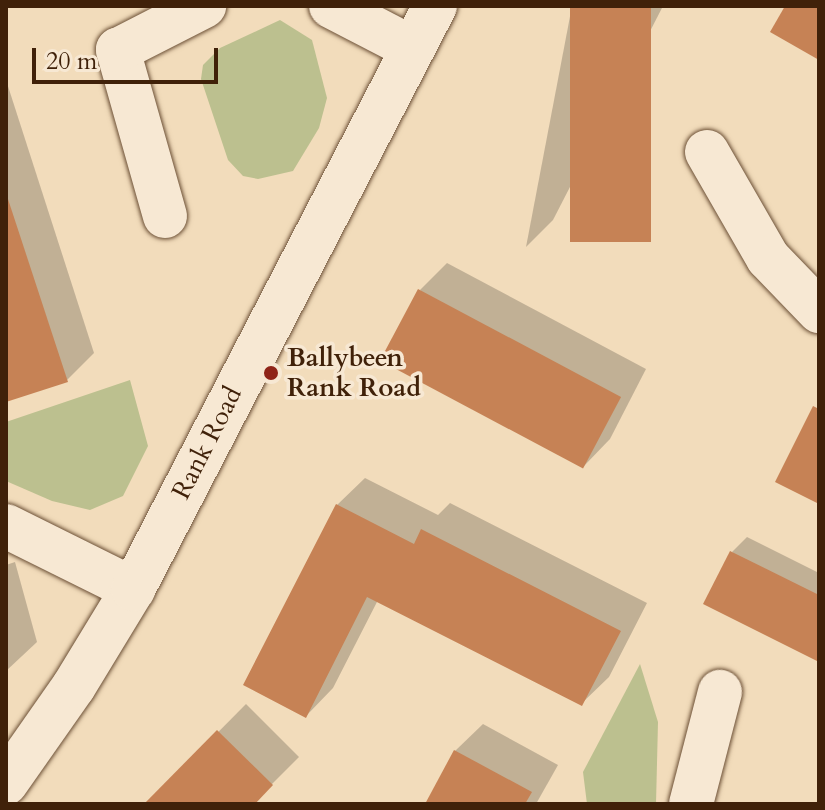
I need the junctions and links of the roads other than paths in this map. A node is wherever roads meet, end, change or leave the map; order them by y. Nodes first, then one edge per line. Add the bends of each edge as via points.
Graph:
1 (204, 6) edge
2 (331, 6) edge
3 (435, 6) edge
4 (412, 48) junction
5 (707, 152) dead end
6 (165, 216) dead end
7 (819, 311) edge
8 (6, 526) edge
9 (133, 589) junction
10 (720, 692) dead end
11 (6, 783) edge
12 (691, 804) edge

1 - 6 street via 118,50
2 - 4 street
3 - 4 street, Rank Road
4 - 9 street, Rank Road
5 - 7 street via 768,258
8 - 9 street
9 - 11 street, Rank Road
10 - 12 street

